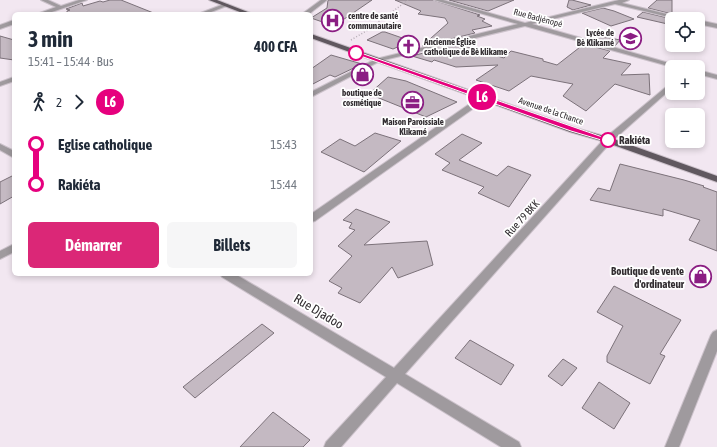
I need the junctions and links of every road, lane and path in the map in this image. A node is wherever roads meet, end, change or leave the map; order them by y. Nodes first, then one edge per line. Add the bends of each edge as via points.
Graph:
1 (44, 0) edge
2 (84, 0) edge
3 (212, 0) edge
4 (323, 0) edge
5 (408, 0) edge
6 (437, 0) edge
7 (600, 0) edge
8 (626, 0) edge
9 (614, 3) junction
10 (226, 5) junction
11 (60, 7) junction
12 (46, 12) edge
13 (207, 12) edge
14 (245, 12) edge
15 (308, 12) edge
16 (665, 15) edge
17 (12, 23) edge
18 (705, 23) edge
19 (527, 25) junction
20 (717, 26) edge
21 (0, 27) edge
22 (313, 37) edge
23 (340, 46) junction
24 (378, 60) junction
25 (665, 63) edge
26 (705, 74) edge
27 (717, 77) edge
28 (12, 80) edge
29 (0, 84) edge
30 (665, 90) edge
31 (313, 94) edge
32 (484, 98) junction
33 (608, 140) junction
34 (717, 179) edge
35 (313, 218) edge
36 (12, 249) edge
37 (0, 255) edge
38 (231, 276) edge
39 (717, 335) edge
40 (396, 375) junction
41 (331, 447) edge
42 (514, 447) edge
43 (672, 447) edge

1 - 11 street
2 - 11 street
3 - 10 main road
4 - 15 street
5 - 23 path via 368,30
6 - 19 street, Rue Badjénopé
7 - 9 street
8 - 9 street
9 - 16 street
9 - 19 street
10 - 13 street
10 - 14 main road
11 - 12 street
17 - 21 street
18 - 20 street
19 - 24 street
19 - 25 street, Rue Badjénopé
22 - 23 main road, Avenue de la Chance
23 - 24 main road, Avenue de la Chance
24 - 31 street
24 - 32 main road, Avenue de la Chance
26 - 27 street
28 - 29 street
30 - 33 street, Rue 79 BKK
32 - 33 main road, Avenue de la Chance
32 - 35 street
33 - 34 main road, Avenue de la Chance
33 - 40 street, Rue 79 BKK
36 - 37 street
38 - 40 street, Rue Djadoo
39 - 43 street
40 - 41 street, Rue 79 BKK
40 - 42 street, Rue Djadoo

